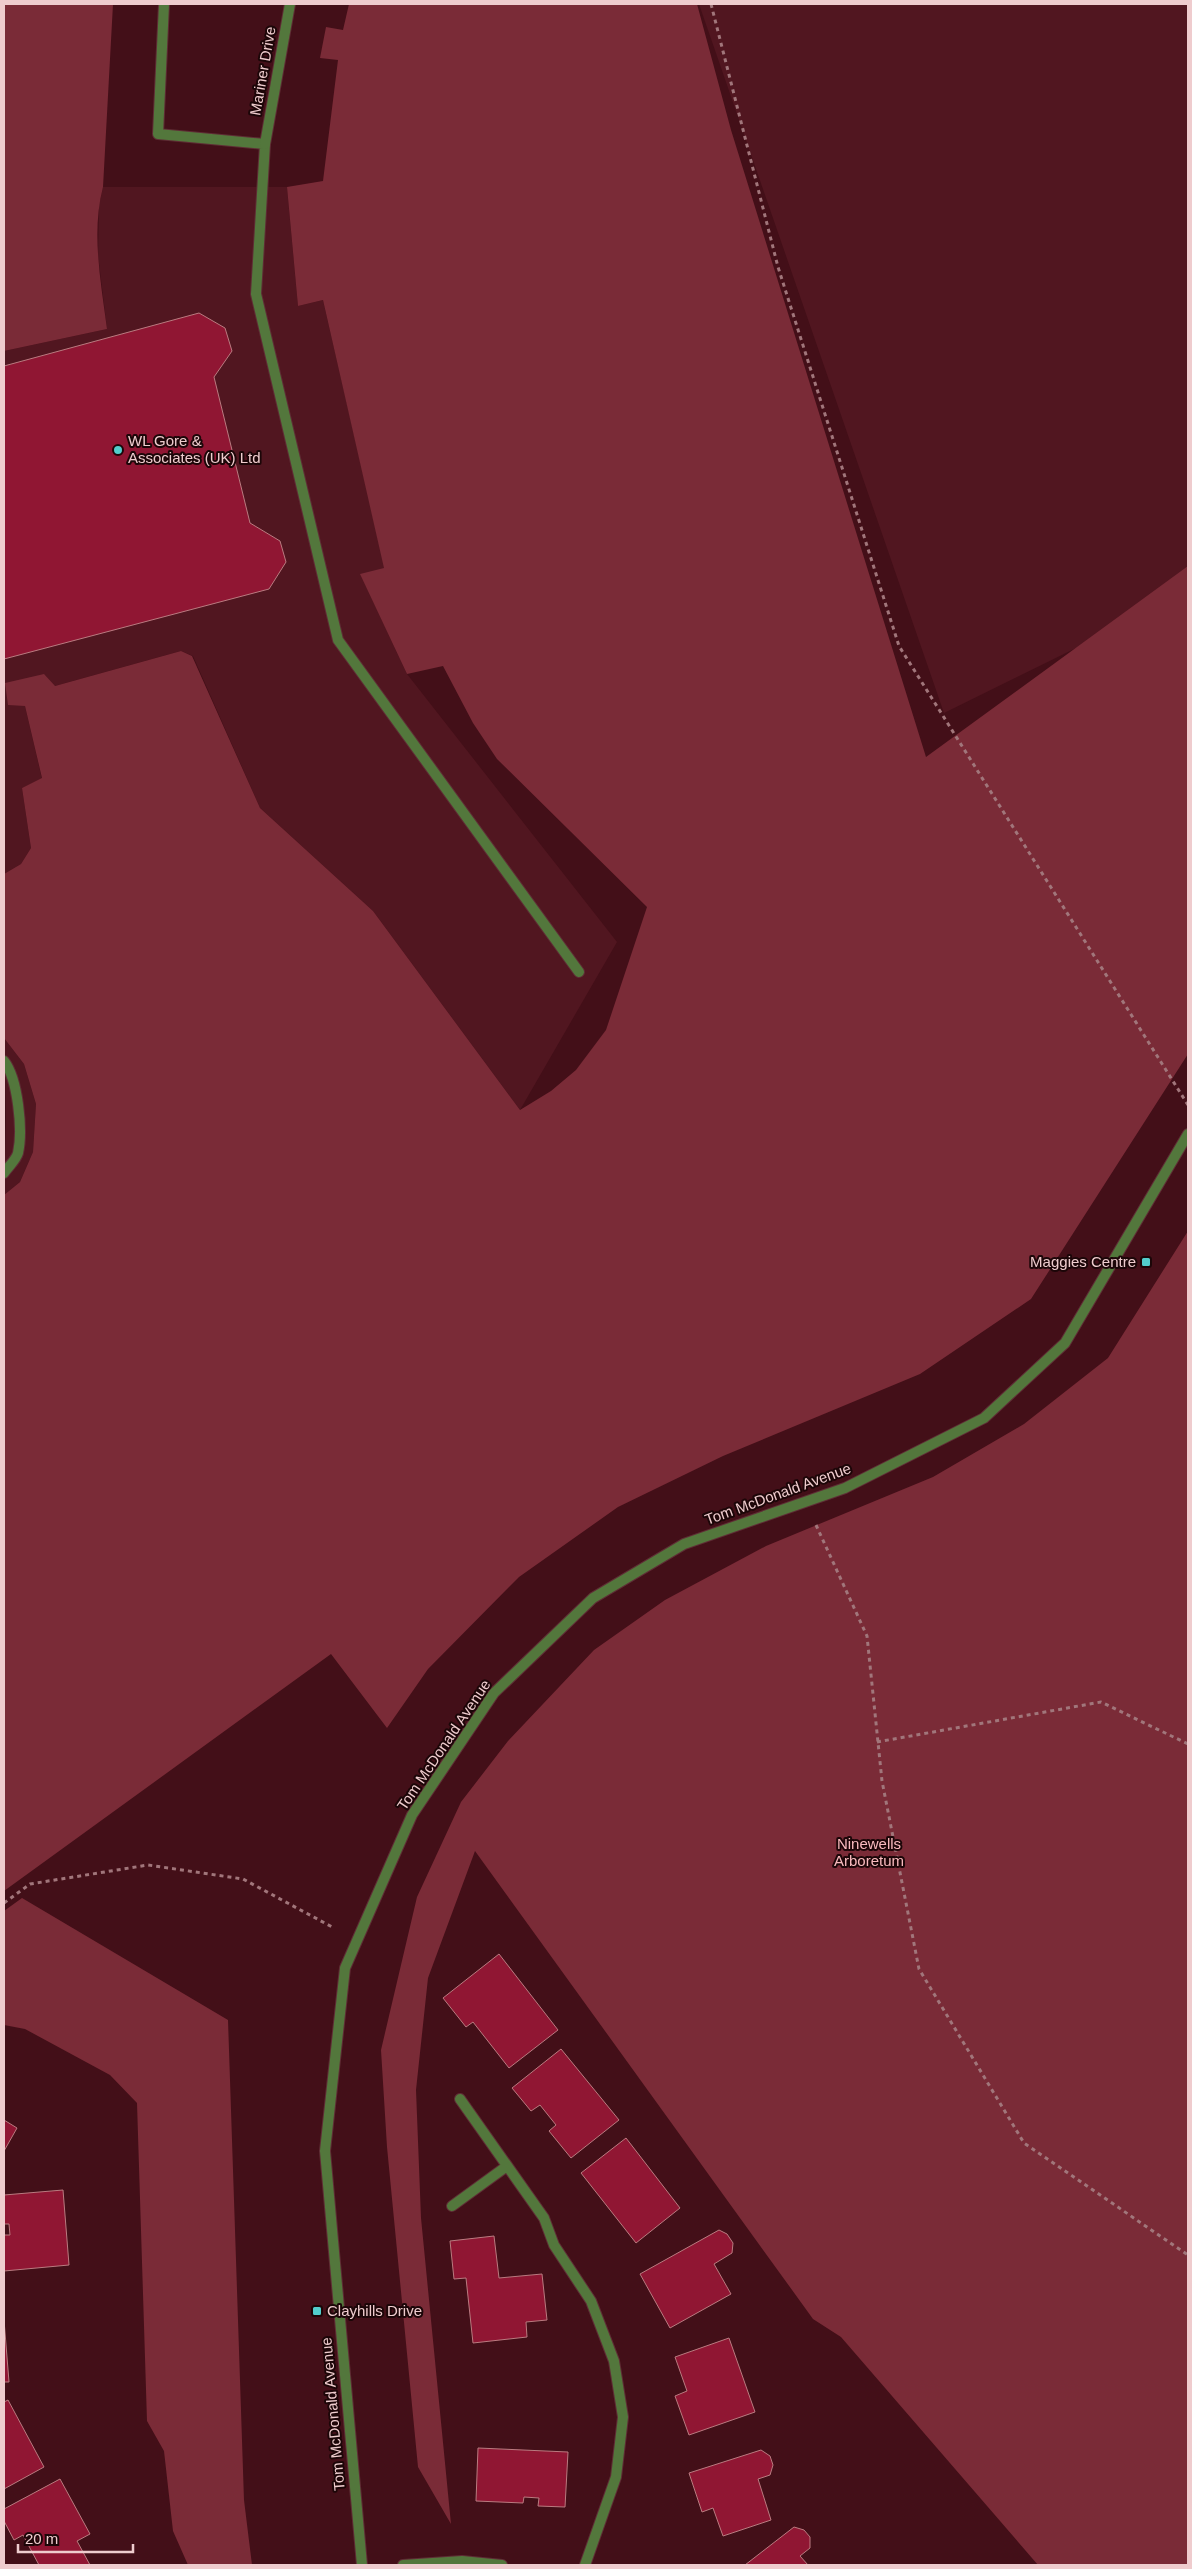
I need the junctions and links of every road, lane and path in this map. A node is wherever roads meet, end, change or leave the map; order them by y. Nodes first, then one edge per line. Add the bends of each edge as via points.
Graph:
1 (164, 4) edge
2 (290, 4) edge
3 (711, 4) edge
4 (265, 144) junction
5 (579, 972) dead end
6 (4, 1061) edge
7 (1188, 1105) edge
8 (1188, 1134) edge
9 (4, 1172) edge
10 (805, 1502) junction
11 (878, 1742) junction
12 (1188, 1744) edge
13 (4, 1904) edge
14 (357, 1941) junction
15 (460, 2099) dead end
16 (507, 2166) junction
17 (452, 2206) dead end
18 (1188, 2255) edge
19 (362, 2565) edge
20 (403, 2565) edge
21 (502, 2565) edge
22 (585, 2565) edge

1 - 4 street via 158,134
2 - 4 street, Mariner Drive
3 - 7 path via 778,267 899,646
4 - 5 street, Mariner Drive via 256,294 338,640
6 - 9 street via 9,1067 20,1114 18,1155
8 - 10 street, Tom McDonald Avenue via 1066,1343 984,1418 845,1488
10 - 11 path via 867,1636
10 - 14 street, Tom McDonald Avenue via 684,1544 593,1598 494,1693 412,1815
11 - 12 path via 1101,1702
11 - 18 path via 882,1781 919,1969 1014,2127 1024,2143
13 - 14 path via 30,1884 148,1865 243,1878
14 - 19 street, Tom McDonald Avenue via 345,1968 325,2151
15 - 16 street
16 - 17 street
16 - 22 street via 544,2218 554,2246 591,2301 614,2361 623,2417 616,2476
20 - 21 street via 462,2561

